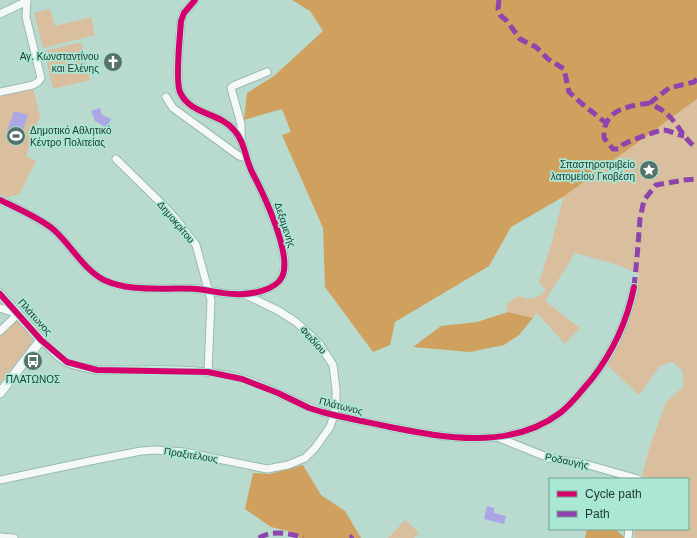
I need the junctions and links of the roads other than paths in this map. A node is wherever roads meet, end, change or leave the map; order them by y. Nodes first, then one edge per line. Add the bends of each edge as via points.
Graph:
1 (195, 0) edge
2 (27, 1) edge
3 (0, 14) edge
4 (267, 72) dead end
5 (0, 92) edge
6 (166, 97) dead end
7 (241, 140) junction
8 (246, 158) junction
9 (116, 159) dead end
10 (0, 200) edge
11 (634, 287) dead end
12 (210, 292) junction
13 (0, 294) edge
14 (246, 295) junction
15 (0, 308) edge
16 (18, 314) junction
17 (0, 331) edge
18 (41, 340) junction
19 (208, 372) junction
20 (0, 393) edge
21 (334, 415) junction
22 (497, 437) junction
23 (634, 478) edge
24 (0, 480) edge
25 (0, 537) edge
26 (14, 538) edge

1 - 7 street, Δεξαμενής via 181,21 178,86 189,104 197,110 219,118 229,125
2 - 3 street
2 - 5 street via 26,17 41,78 33,85
4 - 7 street via 231,88 241,124
6 - 8 street via 172,108 239,156
7 - 8 street, Δεξαμενής
8 - 14 street, Δεξαμενής via 272,215 284,261 283,276 277,284
9 - 12 street, Δημοκρίτου via 172,214 196,245
10 - 12 street, Δεξαμενής via 53,229 91,271 104,279 123,287 198,289
11 - 22 street, Πλάτωνος via 626,318 614,346 576,397 564,410 549,420 528,429
12 - 14 street, Δεξαμενής
12 - 19 street, Δημοκρίτου
13 - 16 street, Πλάτωνος
14 - 21 street, Φειδίου via 296,322 322,347 333,365 336,389
15 - 16 street
16 - 17 street
16 - 18 street, Πλάτωνος
18 - 19 street, Πλάτωνος via 66,362 97,370
18 - 20 street
19 - 21 street, Πλάτωνος via 242,379 309,408
21 - 22 street, Πλάτωνος via 437,436
21 - 24 street, Πραξιτέλους via 330,427 305,458 267,469 184,452 155,450
22 - 23 street, Ροδαυγής via 549,458 585,464
25 - 26 street

